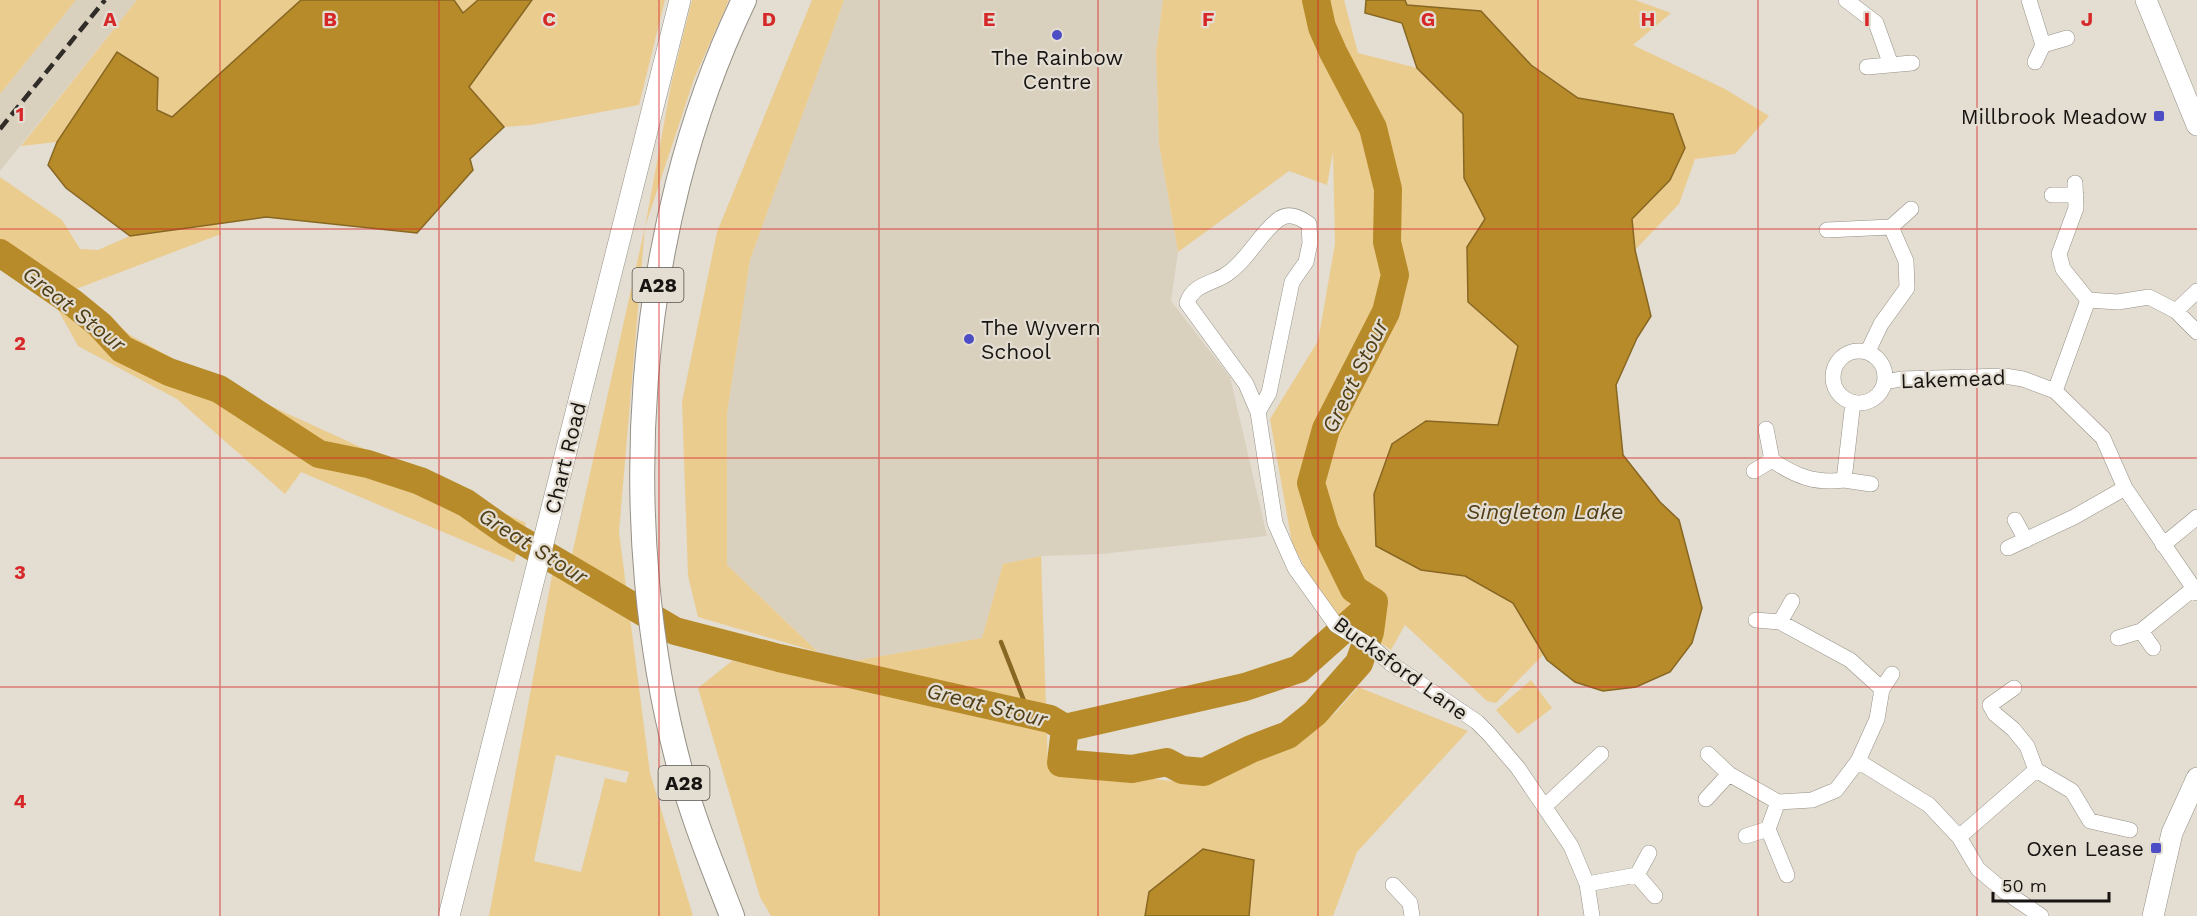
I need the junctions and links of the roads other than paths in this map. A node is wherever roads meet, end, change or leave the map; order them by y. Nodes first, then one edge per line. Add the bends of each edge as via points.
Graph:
1 (680, 0) edge
2 (744, 0) edge
3 (1846, 0) edge
4 (2029, 0) edge
5 (2146, 0) edge
6 (2067, 38) dead end
7 (2043, 45) junction
8 (2035, 62) dead end
9 (1912, 63) dead end
10 (1891, 65) junction
11 (1867, 67) dead end
12 (2197, 125) edge
13 (2052, 195) dead end
14 (1911, 209) dead end
15 (1891, 227) junction
16 (1827, 230) dead end
17 (2197, 291) edge
18 (2088, 300) junction
19 (2176, 311) junction
20 (2197, 332) edge
21 (1868, 351) junction
22 (1885, 382) junction
23 (2055, 391) junction
24 (1853, 402) junction
25 (1258, 412) junction
26 (1766, 429) dead end
27 (1772, 460) junction
28 (1754, 471) dead end
29 (1844, 480) junction
30 (1871, 484) dead end
31 (2125, 488) junction
32 (2197, 517) edge
33 (2015, 520) dead end
34 (2025, 540) junction
35 (2163, 545) junction
36 (2008, 548) dead end
37 (2195, 591) edge
38 (1792, 601) dead end
39 (1756, 620) dead end
40 (1780, 622) junction
41 (2141, 631) junction
42 (2118, 638) dead end
43 (2153, 648) dead end
44 (1892, 674) dead end
45 (2014, 688) dead end
46 (1882, 689) junction
47 (1601, 754) dead end
48 (1708, 754) dead end
49 (1858, 761) junction
50 (2036, 770) junction
51 (1729, 774) junction
52 (2197, 778) edge
53 (1706, 799) dead end
54 (1778, 802) junction
55 (1544, 807) junction
56 (1768, 829) junction
57 (2130, 830) dead end
58 (1746, 836) dead end
59 (1959, 837) junction
60 (1649, 853) dead end
61 (1637, 875) junction
62 (1787, 875) dead end
63 (1587, 884) junction
64 (1393, 885) dead end
65 (1655, 896) dead end
66 (449, 916) edge
67 (732, 916) edge
68 (1412, 916) edge
69 (1592, 916) edge
70 (2041, 916) edge
71 (2153, 916) edge

1 - 66 street, Chart Road
2 - 67 main road, A28 via 717,60 688,147 657,292 644,423 643,488 656,645 681,774
3 - 10 street via 1876,23
4 - 7 street
5 - 12 street
6 - 7 street
7 - 8 street
9 - 10 street
10 - 11 street
13 - 18 street via 2076,189 2076,208 2059,254 2063,269
14 - 15 street
15 - 16 street
15 - 21 street via 1906,261 1906,288
17 - 19 street
18 - 19 street via 2118,302 2149,297
18 - 23 street
19 - 20 street
21 - 22 street via 1879,358 1885,369
21 - 24 street via 1845,354 1833,374 1834,387
22 - 23 street, Lakemead via 2005,376
22 - 24 street via 1873,399
23 - 31 street, Lakemead via 2103,438
24 - 29 street
25 - 25 street, Bucksford Lane via 1246,384 1187,303 1190,294 1211,279 1226,275 1280,218 1297,216 1310,224 1310,243 1306,262 1292,282 1269,393
25 - 55 street, Bucksford Lane via 1275,523 1295,568 1354,636 1477,722 1518,768
26 - 27 street
27 - 28 street
27 - 29 street via 1793,474 1812,480
29 - 30 street
31 - 34 street
31 - 35 street, Lakemead
32 - 35 street
33 - 34 street
34 - 36 street
35 - 37 street, Lakemead
37 - 41 street, Lakemead
38 - 40 street
39 - 40 street
40 - 46 street via 1850,660
41 - 42 street, Lakemead
41 - 43 street
44 - 46 street
45 - 50 street via 1990,705 2027,746
46 - 49 street via 1877,719
47 - 55 street
48 - 51 street
49 - 54 street via 1836,790 1812,800
49 - 59 street via 1929,805
50 - 57 street via 2072,791 2090,821
50 - 59 street
51 - 53 street
51 - 54 street
52 - 71 street via 2172,833
54 - 56 street
55 - 63 street, Bucksford Lane via 1572,846
56 - 58 street
56 - 62 street
59 - 70 street via 1978,869
60 - 61 street
61 - 63 street
61 - 65 street
63 - 69 street, Bucksford Lane
64 - 68 street via 1410,903

